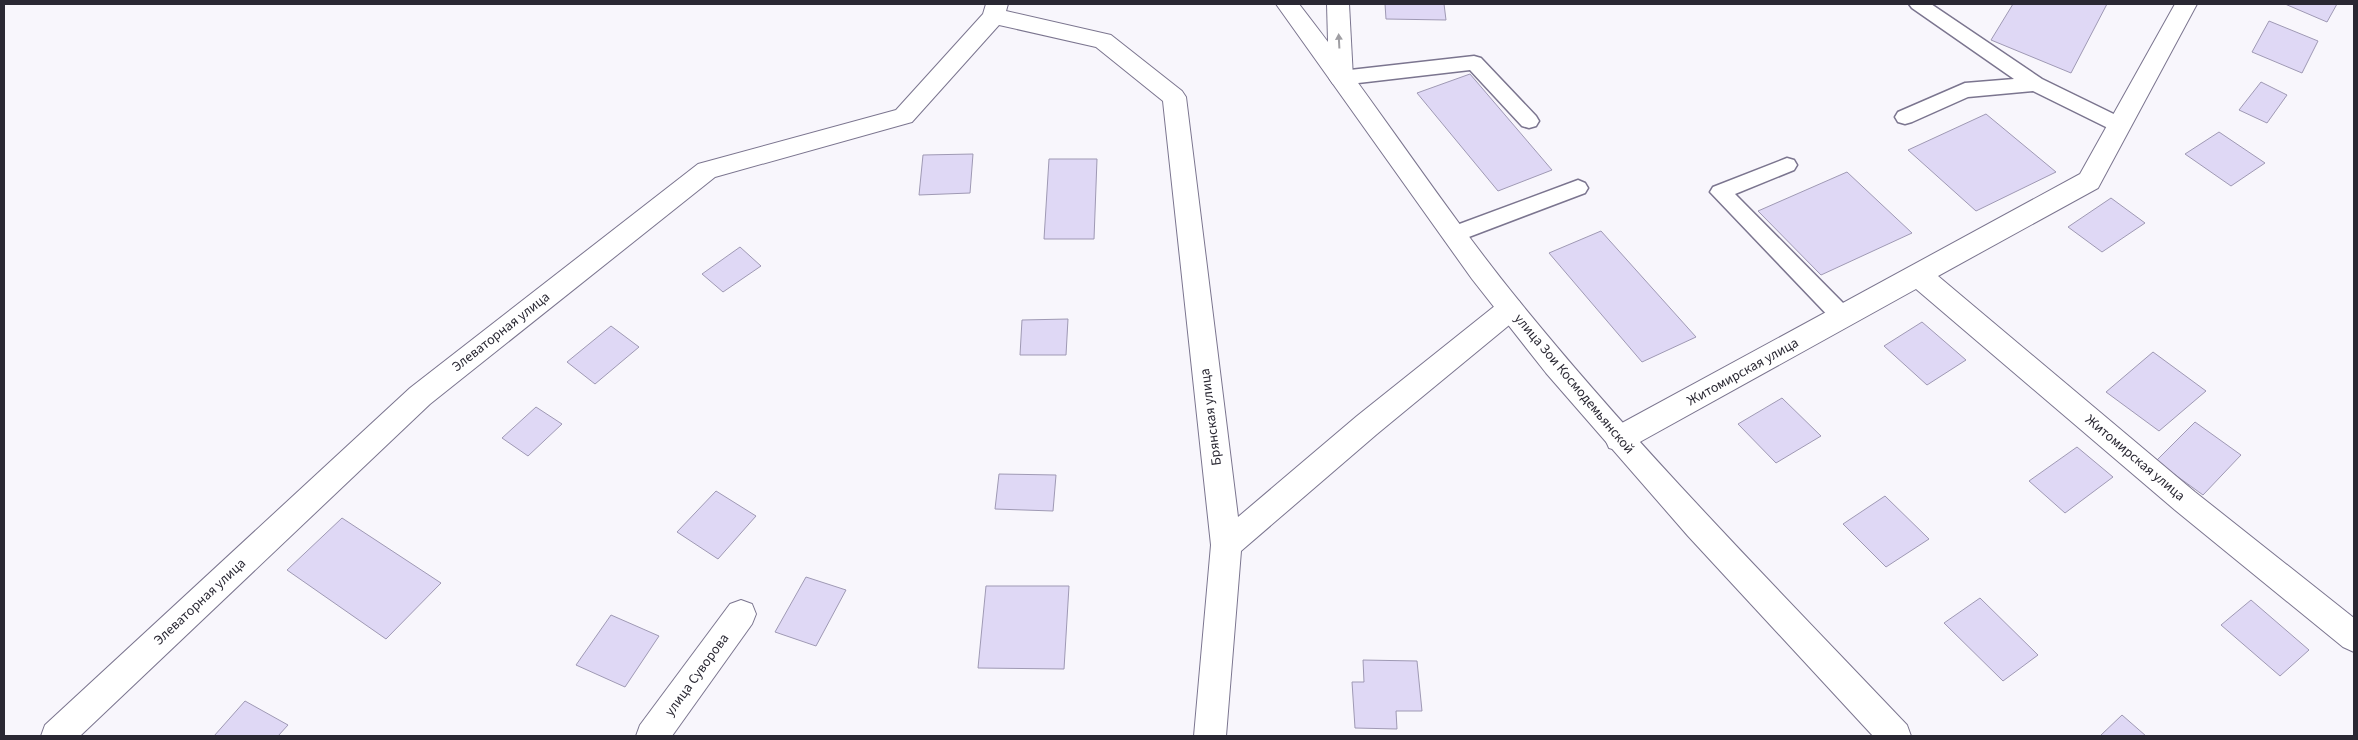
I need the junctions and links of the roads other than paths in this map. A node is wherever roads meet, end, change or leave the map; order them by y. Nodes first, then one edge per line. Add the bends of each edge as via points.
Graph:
1 (1287, 4) edge
2 (1338, 4) edge
3 (1918, 4) edge
4 (2186, 4) edge
5 (996, 10) edge
6 (1341, 78) junction
7 (2035, 84) junction
8 (1905, 118) dead end
9 (1529, 121) dead end
10 (2120, 125) junction
11 (1787, 165) dead end
12 (1578, 188) dead end
13 (1454, 235) junction
14 (1919, 276) junction
15 (1510, 309) junction
16 (1843, 317) junction
17 (1620, 440) junction
18 (1226, 545) junction
19 (741, 614) dead end
20 (2354, 636) edge
21 (57, 736) edge
22 (652, 736) edge
23 (1210, 736) edge
24 (1896, 736) edge

1 - 6 street, улица Зои Космодемьянской
6 -> 2 street
3 - 7 lane
4 - 10 street, Житомирская улица
5 - 18 street, Брянская улица via 1103,41 1174,97
5 - 21 street, Элеваторная улица via 904,116 707,170 420,396
6 - 9 lane via 1474,63
6 - 13 street, улица Зои Космодемьянской
7 - 8 lane via 1965,90
7 - 10 lane
10 - 14 street, Житомирская улица via 2089,181
11 - 16 lane via 1720,192
12 - 13 lane
13 - 15 street, улица Зои Космодемьянской
14 - 16 street, Житомирская улица
14 - 20 street, Житомирская улица via 2185,501
15 - 17 street, улица Зои Космодемьянской
15 - 18 street
16 - 17 street, Житомирская улица
17 - 24 street, улица Зои Космодемьянской
18 - 23 street, Брянская улица
19 - 22 street, улица Суворова

